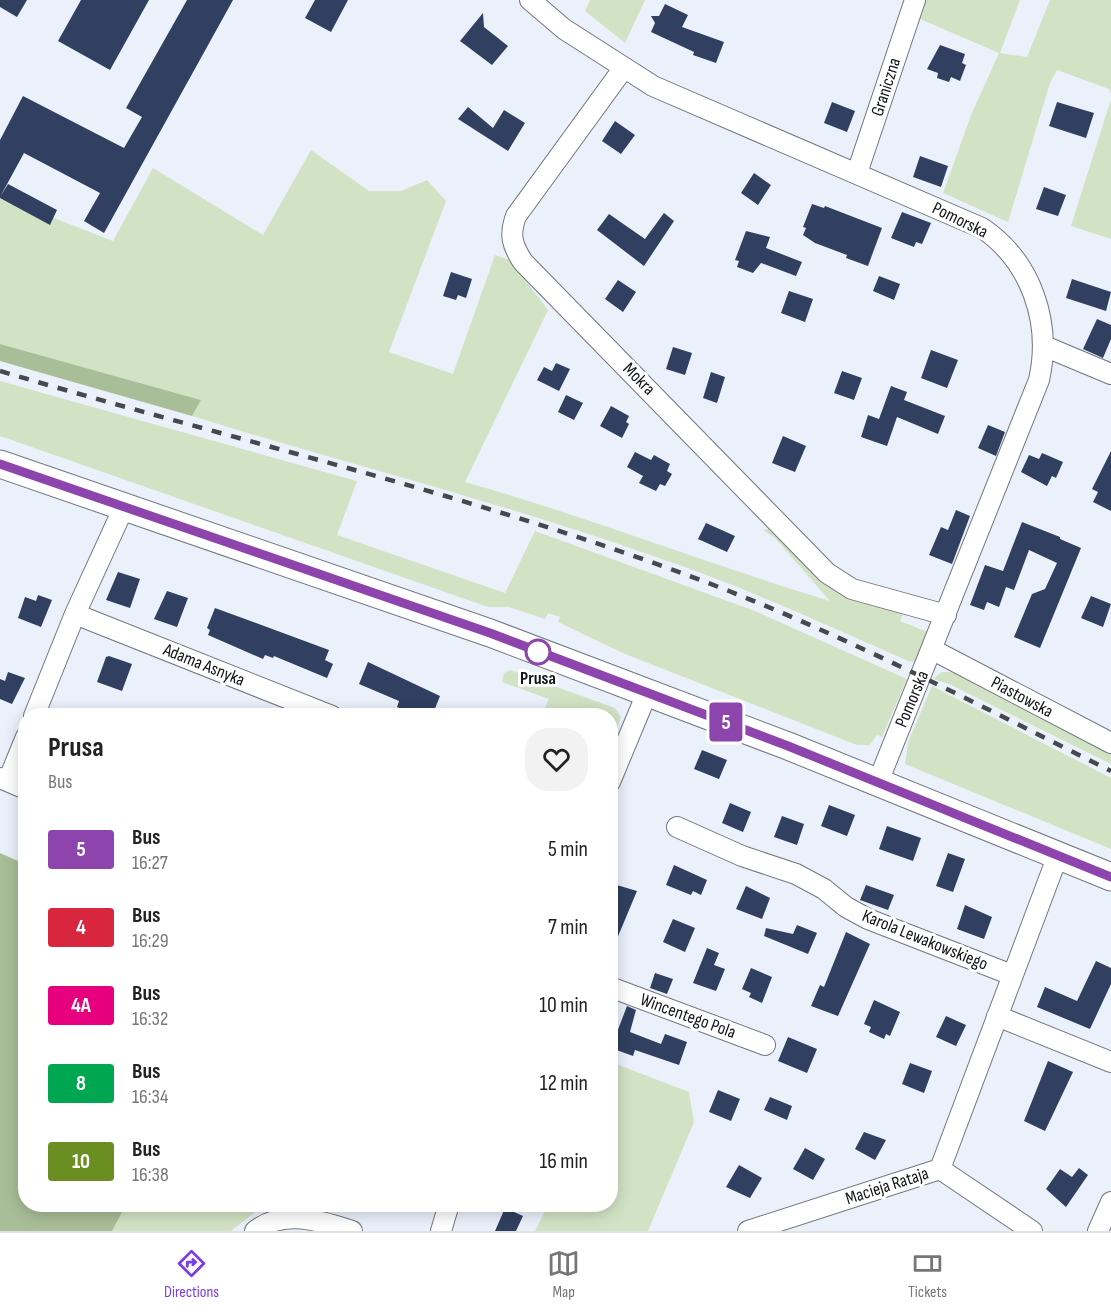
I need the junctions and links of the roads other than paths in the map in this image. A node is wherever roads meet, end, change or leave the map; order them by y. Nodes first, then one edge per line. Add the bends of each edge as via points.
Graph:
1 (530, 0) edge
2 (915, 0) edge
3 (623, 69) junction
4 (857, 173) junction
5 (1044, 346) junction
6 (1111, 374) edge
7 (0, 464) edge
8 (124, 507) junction
9 (75, 614) junction
10 (946, 615) junction
11 (933, 650) junction
12 (647, 693) junction
13 (37, 708) edge
14 (312, 708) edge
15 (1111, 743) edge
16 (18, 762) edge
17 (618, 763) edge
18 (878, 782) junction
19 (11, 783) edge
20 (677, 827) dead end
21 (1058, 855) junction
22 (1111, 877) edge
23 (1012, 975) junction
24 (618, 990) edge
25 (997, 1016) junction
26 (765, 1045) dead end
27 (1111, 1062) edge
28 (940, 1169) junction
29 (1111, 1202) edge
30 (447, 1212) edge
31 (255, 1231) edge
32 (352, 1231) edge
33 (441, 1231) edge
34 (748, 1231) edge
35 (1032, 1231) edge
36 (1098, 1231) edge

1 - 3 street, Pomorska via 564,29
2 - 4 street, Graniczna
3 - 4 street, Pomorska via 673,96
3 - 10 street, Mokra via 516,216 510,236 514,249 827,573 852,589
4 - 5 street, Pomorska via 971,223 998,239 1023,269 1033,292
5 - 6 street
5 - 10 street, Pomorska via 1039,380
7 - 8 main road
8 - 9 street
8 - 12 main road via 490,633
9 - 13 street
9 - 14 street, Adama Asnyka
10 - 11 street, Pomorska
11 - 15 street, Piastowska
11 - 18 street, Pomorska
12 - 17 street
12 - 18 main road
16 - 19 street
18 - 21 main road
20 - 23 street, Karola Lewakowskiego via 742,856 796,874 868,919
21 - 22 main road
21 - 23 street, Macieja Rataja
23 - 25 street, Macieja Rataja
24 - 26 street, Wincentego Pola
25 - 27 street
25 - 28 street, Macieja Rataja
28 - 34 street, Macieja Rataja
28 - 35 street
29 - 36 street
30 - 33 street
31 - 32 street via 274,1220 290,1218

